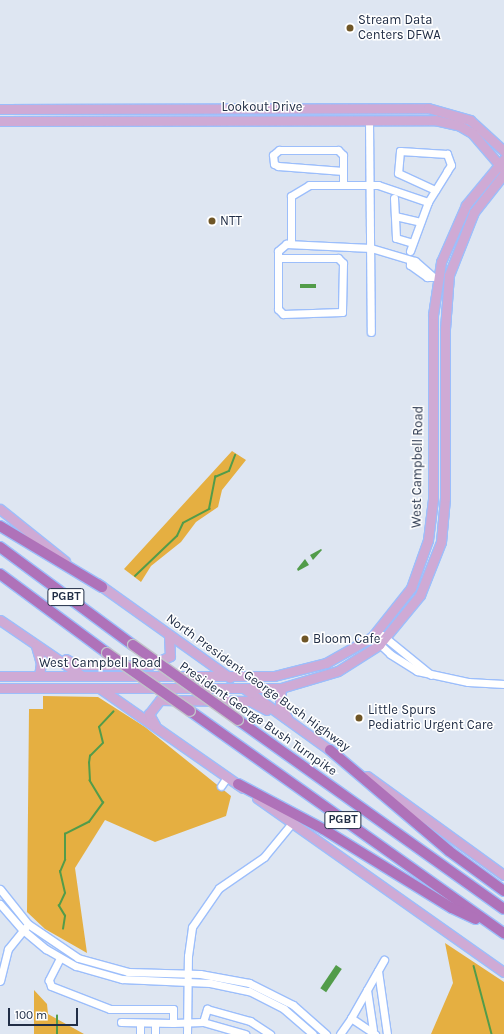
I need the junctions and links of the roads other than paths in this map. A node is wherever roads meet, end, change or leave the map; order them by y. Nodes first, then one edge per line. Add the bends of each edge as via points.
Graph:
1 (0, 109) edge
2 (28, 109) junction
3 (263, 109) junction
4 (369, 109) junction
5 (263, 120) junction
6 (0, 121) edge
7 (369, 123) junction
8 (502, 148) edge
9 (502, 164) edge
10 (343, 171) junction
11 (504, 174) edge
12 (343, 184) junction
13 (370, 184) junction
14 (435, 190) junction
15 (394, 198) dead end
16 (428, 202) junction
17 (395, 216) junction
18 (420, 222) junction
19 (291, 244) junction
20 (371, 248) junction
21 (278, 258) junction
22 (434, 276) junction
23 (449, 280) junction
24 (371, 332) dead end
25 (0, 509) edge
26 (0, 526) edge
27 (0, 547) edge
28 (0, 574) edge
29 (102, 587) junction
30 (0, 620) edge
31 (376, 634) junction
32 (169, 635) junction
33 (382, 642) junction
34 (36, 646) junction
35 (81, 675) junction
36 (0, 676) edge
37 (39, 676) junction
38 (229, 677) junction
39 (504, 684) edge
40 (0, 688) edge
41 (101, 688) junction
42 (281, 688) junction
43 (246, 689) junction
44 (290, 722) junction
45 (158, 729) junction
46 (330, 750) junction
47 (227, 777) junction
48 (238, 784) junction
49 (221, 786) dead end
50 (292, 823) junction
51 (504, 874) edge
52 (0, 889) edge
53 (504, 891) edge
54 (0, 904) edge
55 (504, 909) edge
56 (28, 924) junction
57 (23, 930) junction
58 (500, 931) edge
59 (3, 956) edge
60 (60, 958) junction
61 (384, 960) dead end
62 (378, 971) junction
63 (504, 972) edge
64 (188, 978) junction
65 (0, 982) edge
66 (367, 990) junction
67 (351, 1018) junction
68 (121, 1022) dead end
69 (203, 1022) junction
70 (140, 1023) junction
71 (155, 1023) junction
72 (173, 1023) junction
73 (188, 1023) junction
74 (365, 1030) edge
75 (374, 1032) edge
76 (140, 1034) edge
77 (155, 1034) edge
78 (188, 1034) edge
79 (245, 1034) edge
80 (270, 1034) edge
81 (313, 1034) edge
82 (326, 1034) edge
83 (340, 1034) edge
84 (387, 1034) edge

1 - 2 main road, Lookout Drive
2 - 3 main road, Lookout Drive
2 - 6 main road via 24,115
3 - 4 main road, Lookout Drive
3 - 5 main road
4 - 7 main road
4 - 8 main road, Lookout Drive via 445,111 470,120
5 - 6 main road, Lookout Drive
5 - 7 main road, Lookout Drive
7 - 9 main road, Lookout Drive via 452,123 472,133
7 - 13 street
9 - 22 main road, West Campbell Road via 458,216
10 - 10 street via 343,155 338,150 279,150 273,155 274,164 278,166
10 - 12 street
11 - 23 main road, West Campbell Road via 474,212
12 - 13 street
12 - 19 street via 313,184 292,193
13 - 16 street via 400,189
13 - 20 street
14 - 14 street via 398,173 400,151 446,154 451,159 451,164
14 - 16 street
15 - 17 street
16 - 18 street
17 - 18 street
17 - 18 street via 396,238 411,247
19 - 20 street
19 - 21 street via 280,247
20 - 22 street via 410,260
20 - 24 street
21 - 21 street via 279,312 342,312 342,259
22 - 23 main road
22 - 31 main road, West Campbell Road via 432,522 426,552 411,588
23 - 33 main road, West Campbell Road via 445,322 444,522 426,584 403,619
25 - 29 main road, North President George Bush Highway
26 - 29 highway
27 - 55 highway, President George Bush Turnpike / PGBT, bridge via 133,645
28 - 58 highway, PGBT, bridge via 107,653
29 - 32 main road, North President George Bush Highway
30 - 34 main road
31 - 33 street
31 - 38 main road, West Campbell Road via 332,660 292,674
32 - 34 main road via 170,656 150,665 76,665
32 - 38 main road, North President George Bush Highway
33 - 39 street via 416,671
33 - 42 main road, West Campbell Road via 338,671
34 - 35 main road
34 - 37 main road via 41,663
35 - 37 main road, West Campbell Road
35 - 38 main road, West Campbell Road
35 - 41 main road
36 - 37 main road, West Campbell Road
38 - 43 main road, North President George Bush Highway
40 - 41 main road, West Campbell Road
41 - 43 main road, West Campbell Road
41 - 45 main road
42 - 43 main road, West Campbell Road
42 - 44 main road via 280,704
43 - 44 main road, North President George Bush Highway
44 - 45 main road via 250,701 160,700 149,714
44 - 46 main road, North President George Bush Highway
45 - 47 main road
46 - 51 main road, North President George Bush Highway
46 - 53 highway via 449,851
47 - 48 main road
47 - 49 street
48 - 50 main road
48 - 58 highway via 323,829 452,908
50 - 63 main road
50 - 64 street via 264,857 219,888 206,903 192,927
52 - 56 street
54 - 57 street
56 - 57 street
56 - 64 street via 55,946 102,966 128,972
57 - 59 street
57 - 60 street
59 - 65 street
60 - 64 street via 122,979
60 - 72 street via 49,980 51,986 110,1008 173,1009
61 - 62 street
62 - 66 street
62 - 84 street
64 - 73 street
64 - 81 street via 249,991 284,1009
64 - 82 street via 219,977 271,992 294,1005
66 - 67 street
66 - 75 street
67 - 74 street
67 - 83 street
68 - 70 street
69 - 73 street
69 - 79 street
69 - 80 street via 207,1009 250,1021
70 - 71 street
70 - 76 street
71 - 72 street
71 - 77 street
72 - 73 street
73 - 78 street
74 - 75 street

